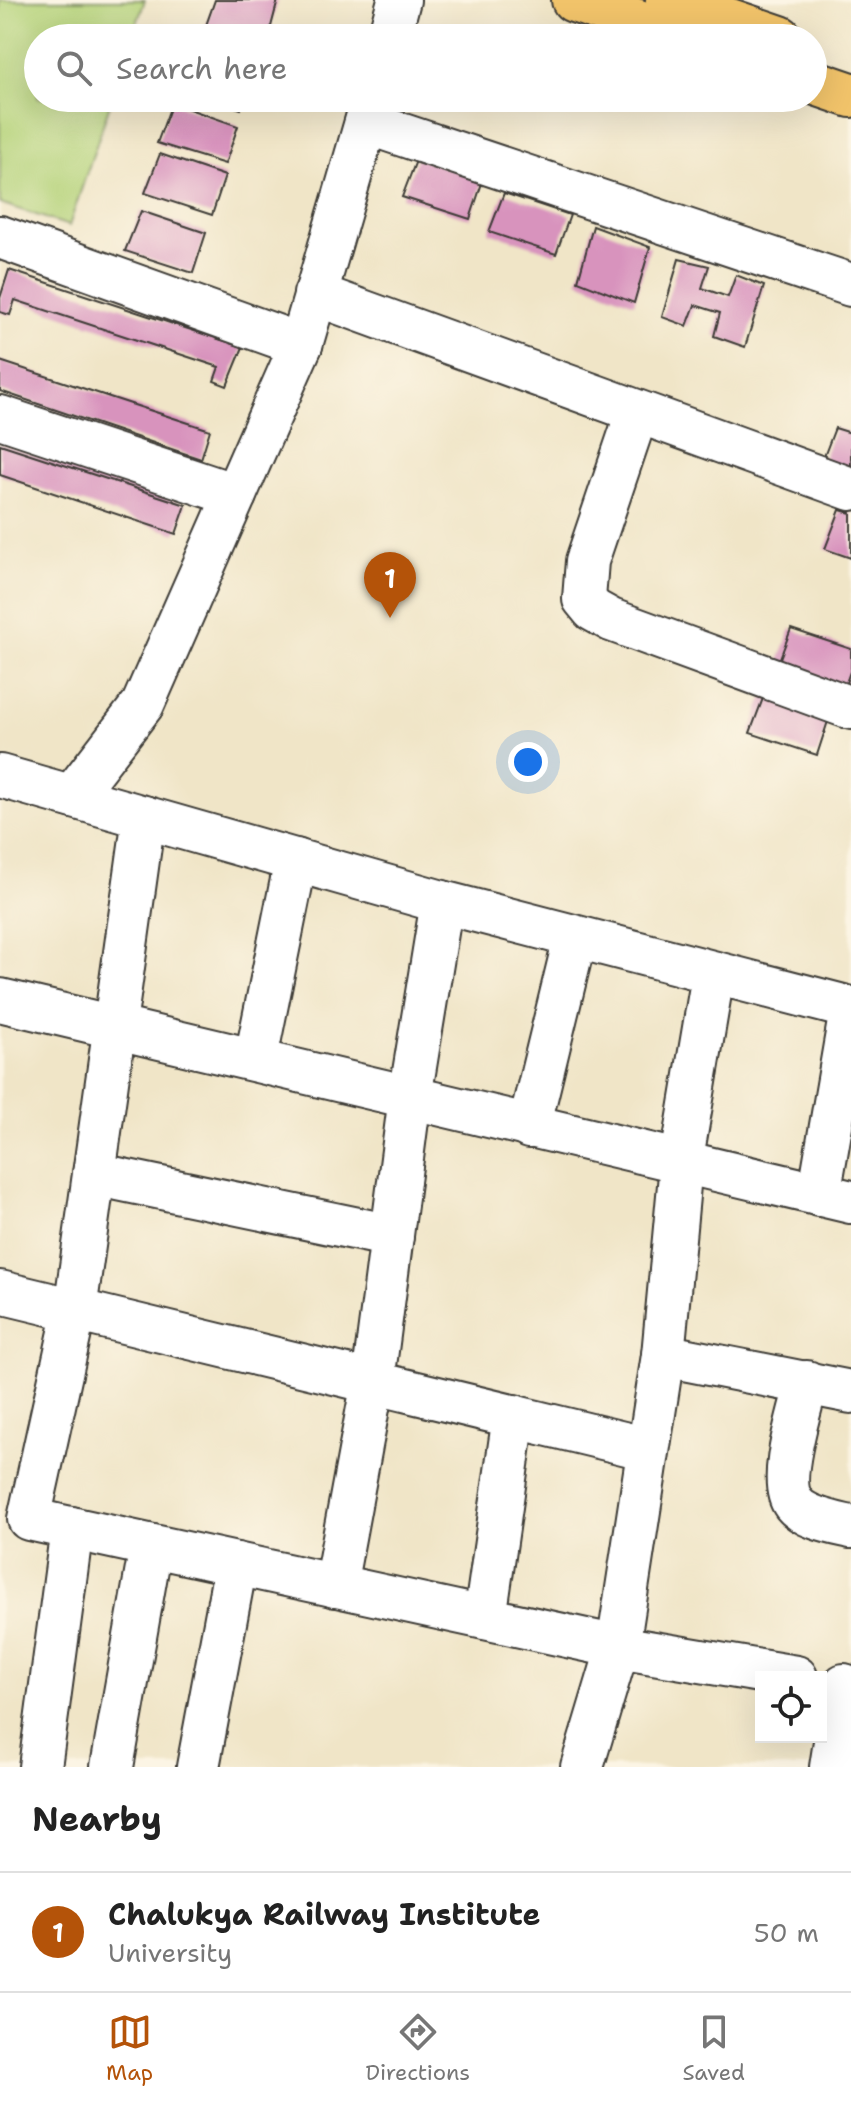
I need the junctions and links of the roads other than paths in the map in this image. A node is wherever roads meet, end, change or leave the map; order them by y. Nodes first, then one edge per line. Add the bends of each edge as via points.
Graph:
1 (399, 0) edge
2 (574, 0) edge
3 (668, 0) edge
4 (393, 24) edge
5 (644, 24) edge
6 (739, 24) edge
7 (827, 54) edge
8 (851, 62) edge
9 (827, 87) edge
10 (851, 95) edge
11 (370, 112) edge
12 (373, 112) edge
13 (0, 237) edge
14 (851, 285) edge
15 (315, 294) junction
16 (301, 345) junction
17 (637, 413) junction
18 (0, 417) edge
19 (851, 489) edge
20 (235, 495) junction
21 (851, 708) edge
22 (1, 787) edge
23 (72, 796) junction
24 (144, 817) junction
25 (296, 860) junction
26 (442, 902) junction
27 (575, 938) junction
28 (713, 975) junction
29 (0, 1000) edge
30 (851, 1009) edge
31 (114, 1026) junction
32 (256, 1058) junction
33 (410, 1097) junction
34 (529, 1127) junction
35 (681, 1164) junction
36 (94, 1174) junction
37 (835, 1199) edge
38 (392, 1236) junction
39 (0, 1292) edge
40 (75, 1310) junction
41 (663, 1355) junction
42 (373, 1381) junction
43 (807, 1382) junction
44 (851, 1392) edge
45 (514, 1416) junction
46 (648, 1449) junction
47 (851, 1527) edge
48 (72, 1528) junction
49 (151, 1546) junction
50 (236, 1564) junction
51 (335, 1586) junction
52 (485, 1618) junction
53 (618, 1647) junction
54 (760, 1671) edge
55 (839, 1684) edge
56 (40, 1767) edge
57 (112, 1767) edge
58 (198, 1767) edge
59 (582, 1767) edge
60 (831, 1767) edge

1 - 4 street
2 - 5 highway
3 - 6 highway
7 - 8 highway
9 - 10 highway
11 - 15 street
12 - 14 street
13 - 16 street
15 - 16 street
15 - 17 street
16 - 20 street
17 - 19 street
17 - 21 street via 587,561 584,599 611,620
18 - 20 street
20 - 23 street via 143,704
22 - 23 street
23 - 24 street
24 - 25 street
24 - 31 street
25 - 26 street
25 - 32 street
26 - 27 street
26 - 33 street
27 - 28 street
27 - 34 street
28 - 30 street
28 - 35 street
29 - 31 street
30 - 37 street
31 - 32 street
31 - 36 street
32 - 33 street
33 - 34 street
33 - 38 street
34 - 35 street
35 - 37 street
35 - 41 street
36 - 38 street
36 - 40 street
38 - 42 street
39 - 40 street
40 - 42 street
40 - 48 street via 29,1519
41 - 43 street
41 - 46 street
42 - 45 street
42 - 51 street
43 - 44 street
43 - 47 street via 789,1460 789,1495 807,1514
45 - 46 street
45 - 52 street
46 - 53 street
48 - 49 street
48 - 56 street
49 - 50 street
49 - 57 street
50 - 51 street
50 - 58 street
51 - 52 street
52 - 53 street
53 - 54 street
53 - 59 street
55 - 60 street

